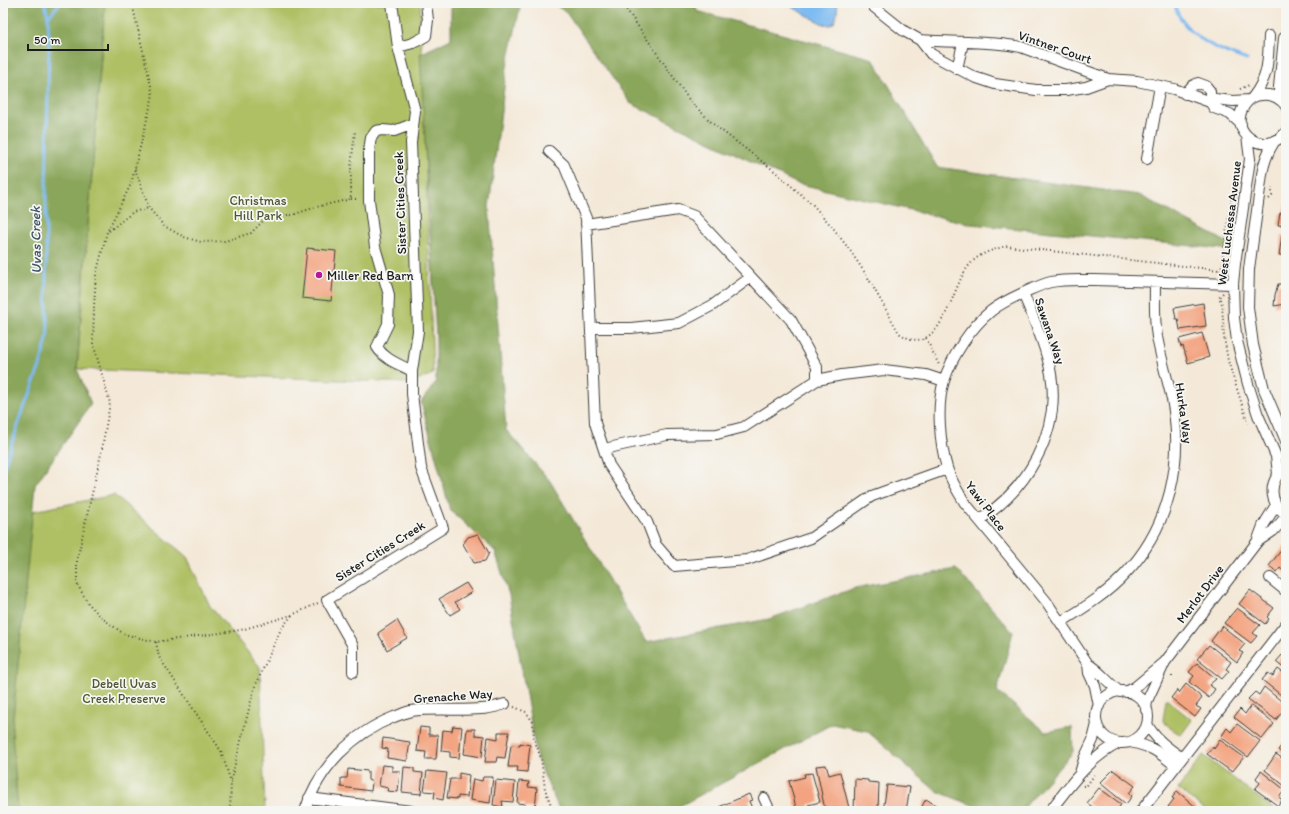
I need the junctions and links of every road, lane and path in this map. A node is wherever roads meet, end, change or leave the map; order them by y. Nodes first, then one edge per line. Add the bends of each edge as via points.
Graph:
1 (132, 3) edge
2 (392, 3) edge
3 (426, 3) edge
4 (622, 3) edge
5 (874, 7) dead end
6 (1268, 36) dead end
7 (1284, 38) dead end
8 (920, 40) junction
9 (963, 43) junction
10 (398, 47) junction
11 (957, 69) junction
12 (1108, 80) junction
13 (1252, 83) dead end
14 (1160, 86) junction
15 (1235, 91) dead end
16 (1185, 94) junction
17 (1251, 99) junction
18 (1210, 102) junction
19 (1283, 103) edge
20 (413, 124) junction
21 (1241, 124) junction
22 (355, 131) dead end
23 (1247, 136) junction
24 (1282, 137) edge
25 (549, 151) dead end
26 (1147, 160) dead end
27 (135, 169) junction
28 (1237, 182) dead end
29 (1272, 184) dead end
30 (1272, 196) dead end
31 (149, 208) junction
32 (586, 224) junction
33 (107, 232) junction
34 (1219, 270) junction
35 (1222, 274) dead end
36 (751, 277) junction
37 (1155, 282) junction
38 (1233, 284) junction
39 (1023, 293) junction
40 (591, 328) junction
41 (926, 338) junction
42 (939, 365) dead end
43 (412, 371) junction
44 (817, 380) junction
45 (944, 381) junction
46 (1286, 441) edge
47 (604, 448) junction
48 (947, 469) junction
49 (1282, 471) edge
50 (1276, 505) junction
51 (1286, 514) edge
52 (1286, 517) edge
53 (979, 520) junction
54 (1257, 542) junction
55 (1270, 578) dead end
56 (1286, 591) edge
57 (327, 600) junction
58 (292, 615) junction
59 (1061, 622) junction
60 (1286, 624) edge
61 (156, 642) junction
62 (1165, 662) junction
63 (1088, 664) junction
64 (353, 672) dead end
65 (1123, 692) junction
66 (505, 704) joint
67 (1099, 706) junction
68 (1146, 710) junction
69 (1097, 724) junction
70 (1147, 724) junction
71 (1130, 742) junction
72 (1119, 743) junction
73 (1179, 762) junction
74 (1080, 773) junction
75 (231, 782) junction
76 (309, 798) junction
77 (764, 798) dead end
78 (230, 811) edge
79 (305, 811) edge
80 (410, 811) edge
81 (550, 811) edge
82 (770, 811) edge
83 (1050, 811) edge
84 (1141, 811) edge

1 - 27 path via 153,95
2 - 10 street, Sister Cities Creek
3 - 10 street via 426,36
4 - 41 path via 695,106 713,124 772,169 807,200 834,229 867,276 899,333 914,340
5 - 8 street, Vintner Court
6 - 17 street via 1268,63 1264,78
7 - 19 street via 1278,87
8 - 9 street, Vintner Court
8 - 11 street, Vintner Court via 931,54
9 - 11 street
9 - 12 street, Vintner Court via 1020,47
10 - 20 street, Sister Cities Creek via 415,111
11 - 12 street, Vintner Court via 995,84 1036,90 1073,89
12 - 14 street, Vintner Court
13 - 15 path
14 - 16 street, Vintner Court
14 - 26 street
16 - 18 street, Vintner Court
16 - 18 street via 1198,83 1210,91
17 - 18 street, Vintner Court via 1214,99
17 - 19 street, Vintner Court via 1267,94
17 - 21 street via 1242,109
18 - 21 street, Vintner Court via 1214,108 1230,114
20 - 43 street, Sister Cities Creek via 411,142 418,331
20 - 43 street via 394,131 376,131 371,138 368,200 375,247 389,295 388,324 378,347 385,358
21 - 23 street, West Luchessa Avenue
22 - 31 path via 351,199 292,215 269,215 251,233 225,241 201,242 184,237 164,226
23 - 24 street via 1256,143 1268,144
23 - 38 street, West Luchessa Avenue via 1250,159
24 - 46 street, West Luchessa Avenue via 1266,156 1262,174 1249,269 1248,307 1253,344 1264,389
25 - 32 street via 564,165 586,218
27 - 31 path
27 - 33 path via 131,184
28 - 34 path via 1232,195 1223,264
29 - 30 path
31 - 33 path via 133,212
32 - 36 street via 678,210 694,216
32 - 40 street
33 - 61 path via 96,275 94,343 110,403 77,560 77,584 88,603 102,618 124,634
34 - 35 path
34 - 41 path via 1006,246 982,253 967,268 936,330
36 - 40 street via 713,305 679,323 631,328
36 - 44 street via 791,320 817,367
37 - 38 street, Yawi Place
37 - 39 street, Yawi Place via 1071,280 1051,282
37 - 59 street, Hurka Way via 1157,335 1172,399 1175,426 1176,452 1166,509 1157,530 1126,573 1095,600
38 - 49 street, West Luchessa Avenue via 1236,334 1242,363 1258,415
39 - 45 street, Yawi Place via 991,311 977,325 954,358
39 - 53 street, Sawana Way via 1046,352 1052,376 1050,420 1037,458 1028,472 1003,501
40 - 47 street via 595,423
41 - 42 path
43 - 57 street, Sister Cities Creek via 412,394 421,468 443,528
44 - 45 street via 884,370 926,375
44 - 47 street via 744,427 717,434 667,435
45 - 48 street, Yawi Place via 940,404
47 - 48 street via 610,465 648,522 656,545 674,566 747,560 811,538 872,496
48 - 53 street, Yawi Place via 965,503
49 - 50 street via 1274,481 1272,489
50 - 51 street
50 - 54 street, Merlot Drive
52 - 54 street, Merlot Drive via 1273,531
53 - 59 street, Yawi Place
54 - 62 street, Merlot Drive
55 - 56 street
57 - 58 path
57 - 64 street via 353,646
58 - 61 path via 241,630
58 - 75 path via 280,629 254,689
59 - 63 street, Yawi Place
60 - 73 street
61 - 75 path via 160,657 221,751
62 - 65 street, Merlot Drive via 1139,684
62 - 68 street, Merlot Drive via 1147,701
63 - 65 street
63 - 67 street
65 - 67 street, Merlot Drive via 1111,694
65 - 68 street via 1138,697
66 - 76 street, Grenache Way via 482,709 410,711 383,722 361,734 343,749 319,780
66 - 81 path via 526,712 533,722 534,739 541,758
67 - 69 street
68 - 70 street, Merlot Drive
69 - 72 street via 1104,736
69 - 74 street
70 - 71 street via 1142,734
70 - 73 street via 1157,739
71 - 72 street
71 - 73 street via 1154,749
72 - 74 street via 1101,754
73 - 84 street
74 - 83 street
75 - 78 path
76 - 79 street, Grenache Way
76 - 80 street
77 - 82 street

